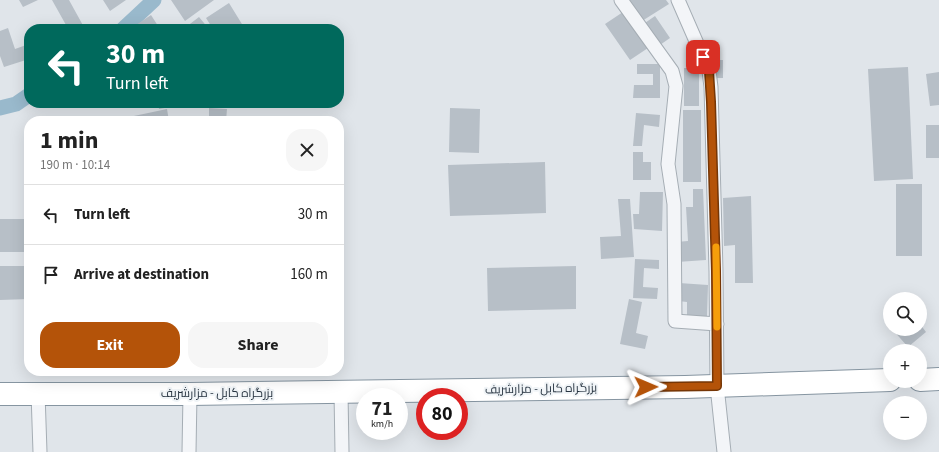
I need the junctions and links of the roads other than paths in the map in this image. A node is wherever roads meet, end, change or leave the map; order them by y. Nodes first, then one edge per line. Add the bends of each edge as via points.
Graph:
1 (621, 0) edge
2 (678, 0) edge
3 (717, 324) junction
4 (939, 379) edge
5 (883, 380) edge
6 (927, 380) edge
7 (717, 386) junction
8 (341, 392) junction
9 (38, 393) junction
10 (0, 394) edge
11 (190, 394) junction
12 (40, 452) edge
13 (189, 452) edge
14 (342, 452) edge
15 (724, 452) edge

1 - 3 street via 672,71 676,86 668,164 674,204 675,321
2 - 3 street via 709,71
3 - 7 street
4 - 6 highway
5 - 7 highway, بزرگراه کابل - مزارشریف
7 - 8 highway, بزرگراه کابل - مزارشریف
7 - 15 street
8 - 11 highway, بزرگراه کابل - مزارشریف
8 - 14 street
9 - 10 highway, بزرگراه کابل - مزارشریف
9 - 11 highway, بزرگراه کابل - مزارشریف
9 - 12 street
11 - 13 street

